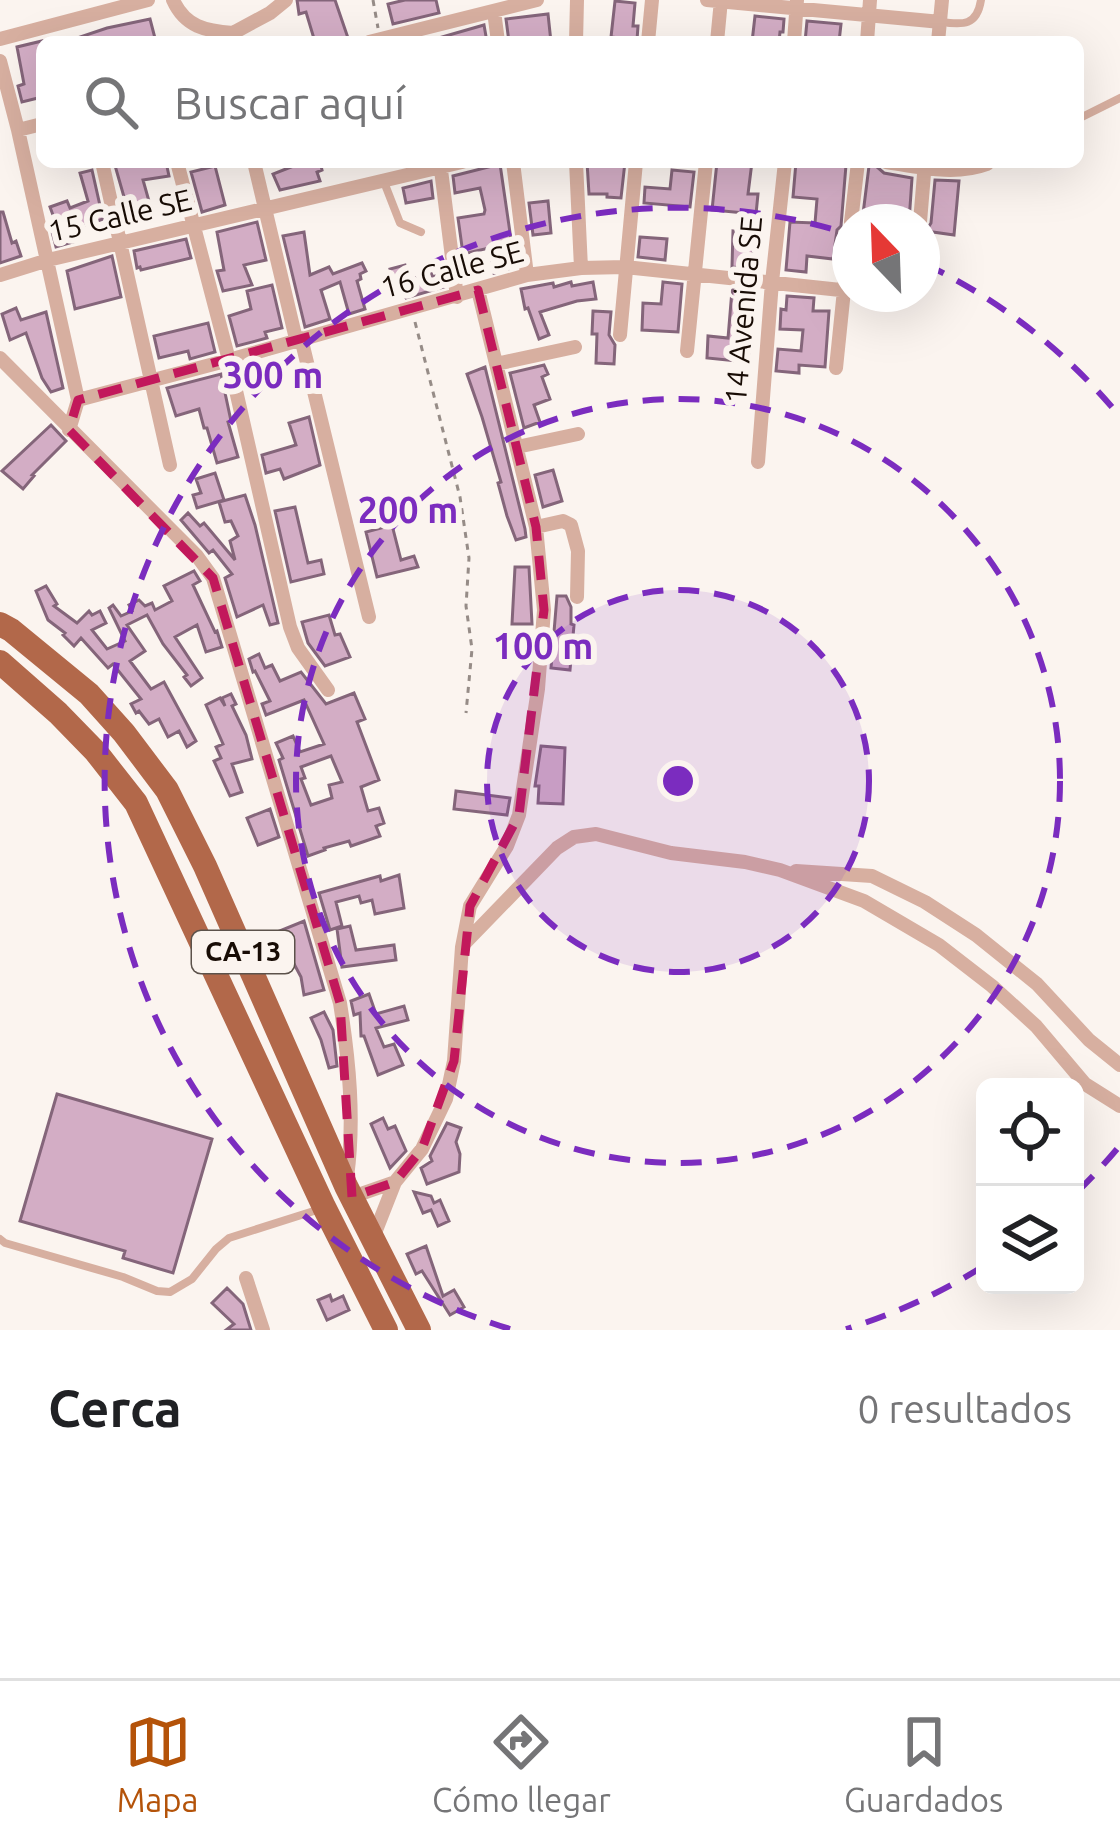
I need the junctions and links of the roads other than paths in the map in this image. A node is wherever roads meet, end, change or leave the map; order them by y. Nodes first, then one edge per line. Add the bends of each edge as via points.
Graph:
1 (148, 0) edge
2 (173, 0) edge
3 (286, 0) edge
4 (537, 0) edge
5 (577, 0) edge
6 (652, 0) edge
7 (716, 0) edge
8 (942, 0) edge
9 (981, 0) edge
10 (796, 4) edge
11 (870, 7) edge
12 (494, 11) junction
13 (941, 22) junction
14 (423, 35) edge
15 (227, 36) edge
16 (237, 36) edge
17 (497, 36) edge
18 (576, 36) edge
19 (649, 36) edge
20 (717, 36) edge
21 (794, 36) edge
22 (939, 36) edge
23 (0, 39) edge
24 (0, 61) edge
25 (1120, 98) edge
26 (1084, 116) edge
27 (36, 126) edge
28 (18, 130) junction
29 (103, 168) edge
30 (178, 168) edge
31 (255, 168) edge
32 (431, 168) edge
33 (441, 168) edge
34 (514, 168) edge
35 (576, 168) edge
36 (635, 168) edge
37 (705, 168) edge
38 (784, 168) edge
39 (857, 168) edge
40 (925, 168) edge
41 (384, 182) junction
42 (853, 204) edge
43 (922, 204) edge
44 (265, 209) junction
45 (192, 226) junction
46 (421, 232) dead end
47 (121, 243) junction
48 (48, 260) junction
49 (626, 267) junction
50 (581, 268) junction
51 (696, 273) junction
52 (0, 275) edge
53 (527, 275) junction
54 (772, 281) junction
55 (832, 289) edge
56 (478, 290) junction
57 (458, 297) junction
58 (844, 312) edge
59 (620, 335) dead end
60 (298, 339) junction
61 (575, 346) dead end
62 (687, 351) dead end
63 (0, 358) edge
64 (229, 361) junction
65 (496, 364) junction
66 (836, 368) dead end
67 (149, 380) junction
68 (78, 400) junction
69 (69, 430) junction
70 (578, 434) dead end
71 (517, 447) junction
72 (758, 462) dead end
73 (170, 465) dead end
74 (536, 527) junction
75 (577, 597) dead end
76 (369, 617) dead end
77 (0, 624) edge
78 (0, 662) edge
79 (328, 690) dead end
80 (780, 870) junction
81 (462, 947) junction
82 (1120, 1065) edge
83 (1120, 1106) edge
84 (395, 1182) junction
85 (349, 1191) junction
86 (324, 1208) junction
87 (0, 1239) edge
88 (373, 1239) junction
89 (246, 1278) dead end
90 (263, 1330) edge
91 (386, 1330) edge
92 (419, 1330) edge

1 - 23 street
2 - 15 street via 188,23
3 - 16 street
4 - 12 street
5 - 18 street
6 - 19 street
7 - 10 street
7 - 20 street
8 - 13 street
9 - 13 lane via 971,22
10 - 11 street
10 - 21 street
11 - 13 street
12 - 14 street
12 - 17 street
13 - 22 street
24 - 28 street
25 - 26 lane
27 - 28 street
28 - 48 street
29 - 47 street
30 - 45 street
31 - 44 street
32 - 41 street, 15 Calle SE
33 - 57 street
34 - 53 street
35 - 50 street
36 - 49 street
37 - 51 street
38 - 54 street, 14 Avenida SE
39 - 42 street
40 - 43 street
41 - 44 street, 15 Calle SE
41 - 46 lane via 400,223
44 - 45 street, 15 Calle SE
44 - 60 street
45 - 47 street, 15 Calle SE
45 - 64 street
47 - 48 street, 15 Calle SE
47 - 67 street
48 - 52 street, 15 Calle SE
48 - 68 street
49 - 50 street, 16 Calle SE
49 - 51 street, 16 Calle SE
49 - 59 street
50 - 53 street, 16 Calle SE
51 - 54 street, 16 Calle SE
51 - 62 street
53 - 56 street, 16 Calle SE
54 - 55 street, 16 Calle SE
54 - 72 street, 14 Avenida SE
56 - 57 street, 16 Calle SE
56 - 65 street
57 - 60 street, 16 Calle SE
58 - 66 street
60 - 64 street, 16 Calle SE
60 - 76 street
61 - 65 street
63 - 69 street
64 - 67 street, 16 Calle SE
64 - 79 street via 290,627
65 - 71 street
67 - 68 street, 16 Calle SE
67 - 73 street
68 - 69 street
69 - 85 street via 212,578 340,1004
70 - 71 street
71 - 74 street
74 - 75 street via 571,525
74 - 81 street via 544,610 519,815 470,906
77 - 85 highway, CA-13 via 89,694 167,790
78 - 86 highway, CA-13 via 96,752 136,803
80 - 81 street via 596,834 574,837
80 - 82 street via 872,876 926,902 1037,984
80 - 83 street via 864,901 939,945 1036,1026 1085,1084
81 - 84 street via 446,1099
84 - 85 street
84 - 88 street
85 - 88 highway, CA-13
86 - 87 lane via 229,1238 192,1280 170,1292
86 - 91 highway, CA-13
88 - 92 highway, CA-13
89 - 90 street

